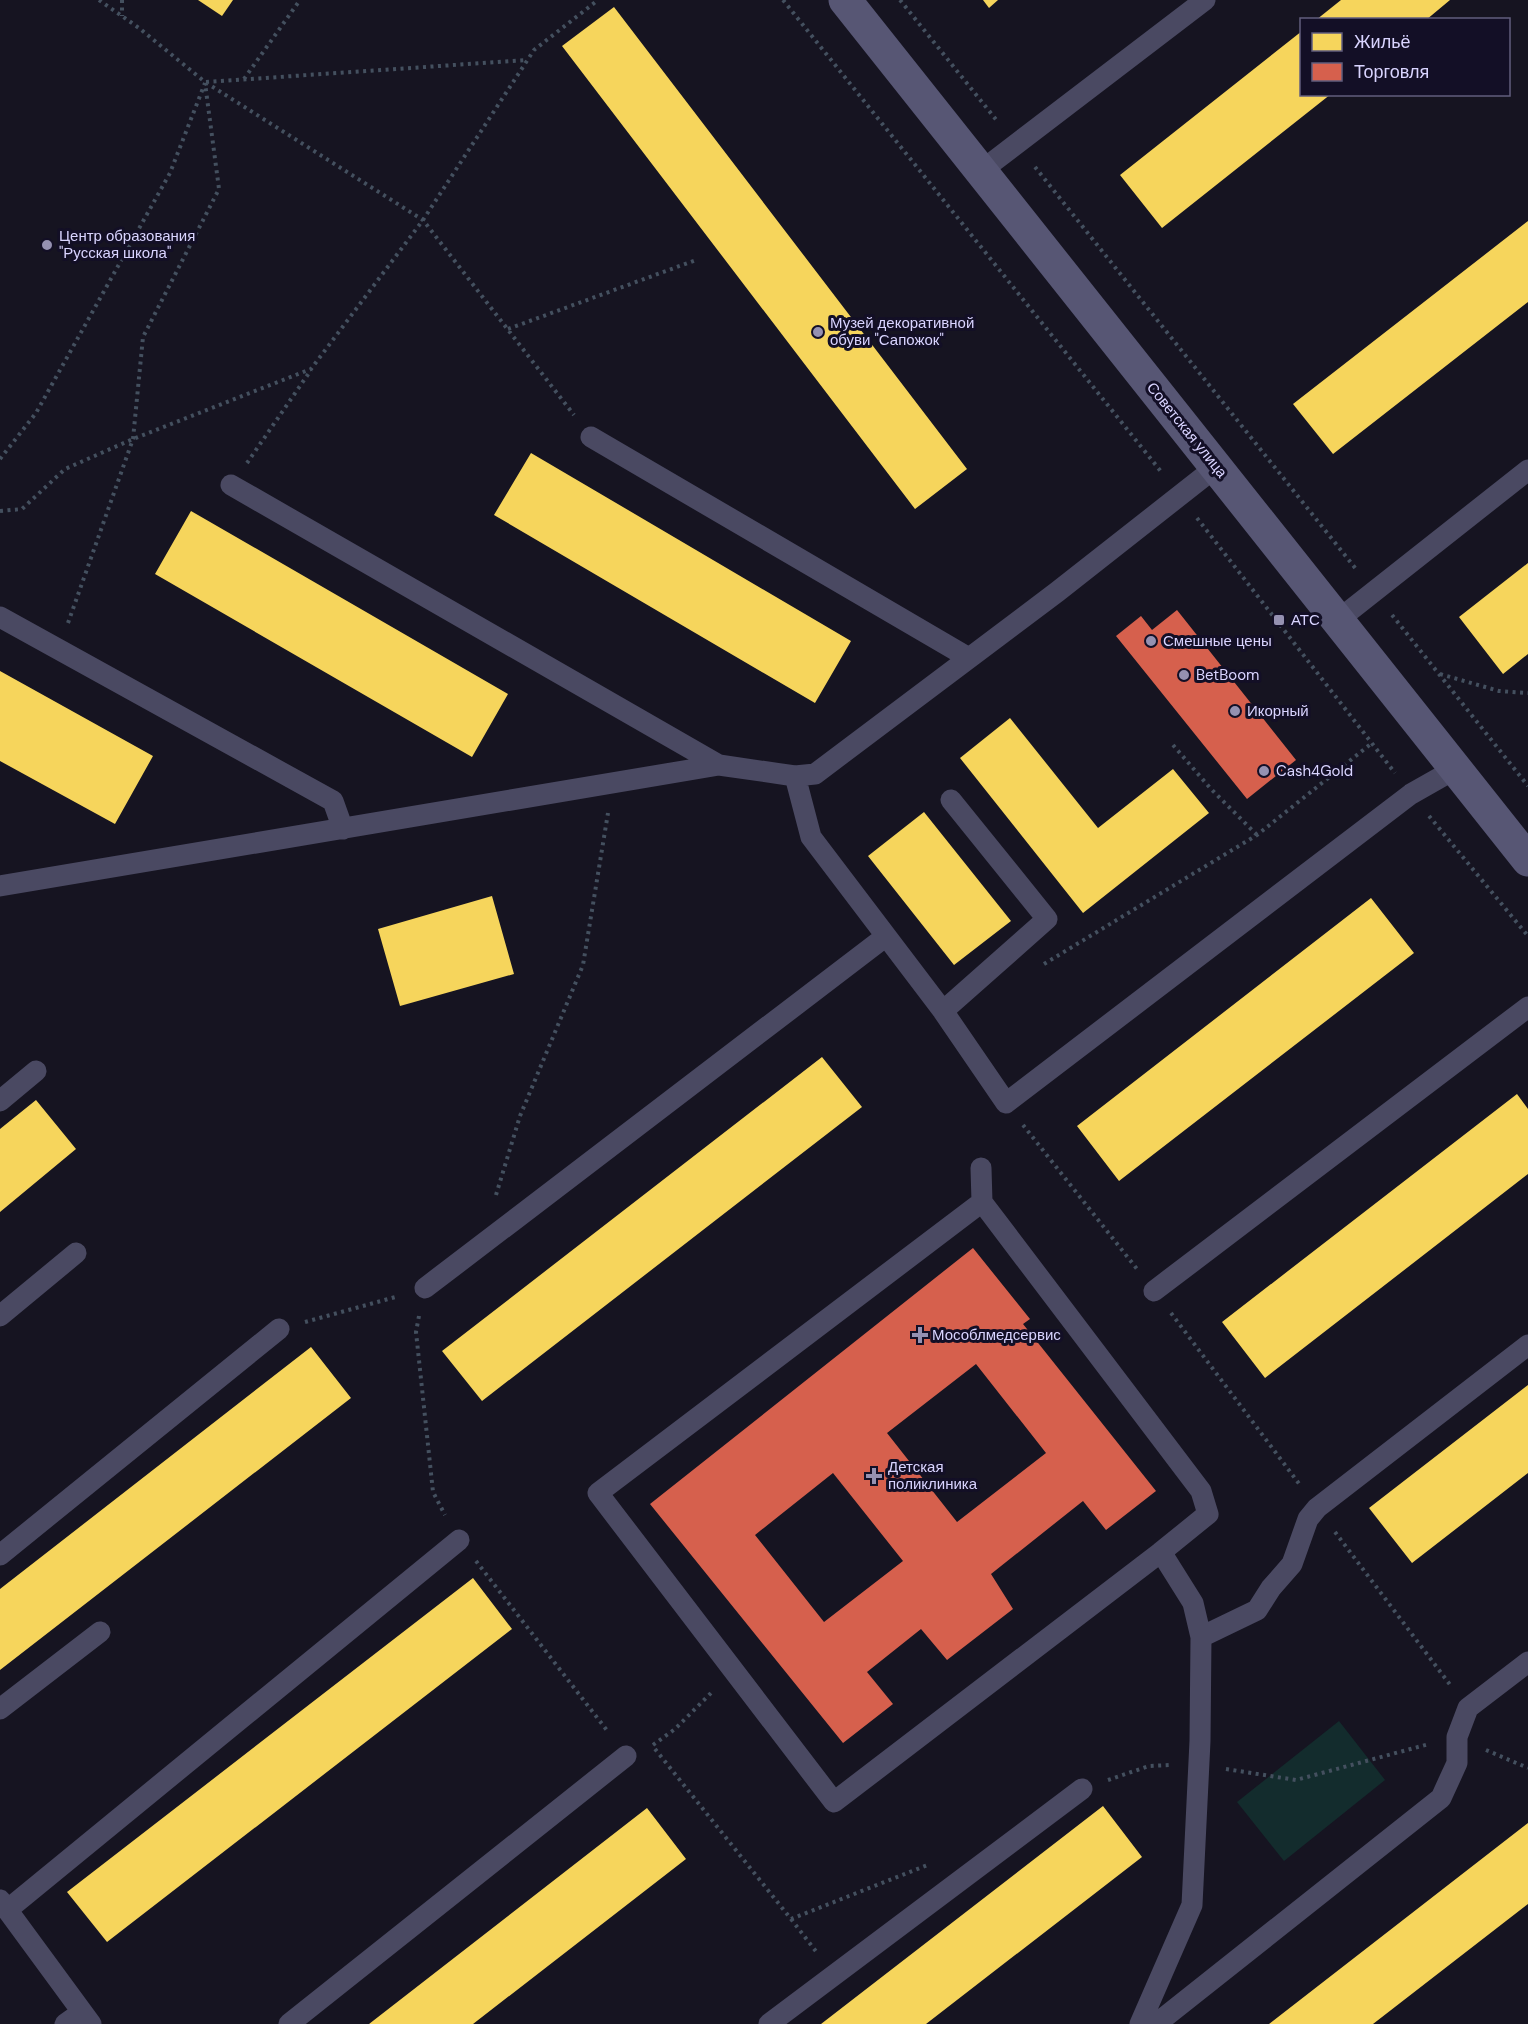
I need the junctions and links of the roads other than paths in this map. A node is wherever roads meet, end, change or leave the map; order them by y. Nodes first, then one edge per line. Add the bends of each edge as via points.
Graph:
1 (845, 0) edge
2 (1205, 0) edge
3 (981, 171) junction
4 (591, 437) road end
5 (1216, 466) junction
6 (1528, 470) edge
7 (231, 485) road end
8 (0, 617) edge
9 (1338, 620) junction
10 (969, 658) junction
11 (719, 765) junction
12 (1455, 770) junction
13 (795, 776) junction
14 (951, 800) dead end
15 (343, 828) junction
16 (1528, 860) edge
17 (0, 886) edge
18 (885, 937) junction
19 (1528, 1007) edge
20 (943, 1011) junction
21 (36, 1071) dead end
22 (0, 1101) edge
23 (981, 1168) dead end
24 (982, 1202) junction
25 (76, 1253) dead end
26 (425, 1288) road end
27 (1154, 1291) road end
28 (0, 1316) edge
29 (279, 1329) road end
30 (1528, 1345) edge
31 (459, 1540) road end
32 (1161, 1552) junction
33 (0, 1555) edge
34 (100, 1632) dead end
35 (1201, 1637) junction
36 (1528, 1662) edge
37 (0, 1709) edge
38 (626, 1756) road end
39 (1082, 1789) road end
40 (3, 1905) edge
41 (79, 2020) edge
42 (289, 2024) edge
43 (769, 2024) edge
44 (1140, 2024) edge
45 (1156, 2024) edge

1 - 3 main road, Советская улица
2 - 3 lane
3 - 5 main road, Советская улица
4 - 10 lane
5 - 9 main road, Советская улица
5 - 10 lane
6 - 9 lane
7 - 11 lane
8 - 15 lane via 333,801
9 - 12 main road, Советская улица
10 - 13 lane via 815,774
11 - 13 lane
11 - 15 lane
12 - 16 main road, Советская улица
12 - 20 lane via 1411,794 1006,1103
13 - 18 lane via 811,837
14 - 20 lane via 1047,919
15 - 17 lane
18 - 20 lane
18 - 26 lane
19 - 27 lane
21 - 22 lane
23 - 24 lane
24 - 32 lane via 1201,1491 1208,1514
24 - 32 lane via 598,1493 834,1802
25 - 28 lane
29 - 33 lane
30 - 35 lane via 1317,1508 1308,1519 1292,1564 1257,1610
31 - 40 lane
32 - 35 lane via 1193,1603
34 - 37 lane
35 - 44 lane via 1192,1905
36 - 45 lane via 1468,1708 1457,1737 1457,1763 1440,1798
38 - 42 lane
39 - 43 lane
40 - 41 lane

